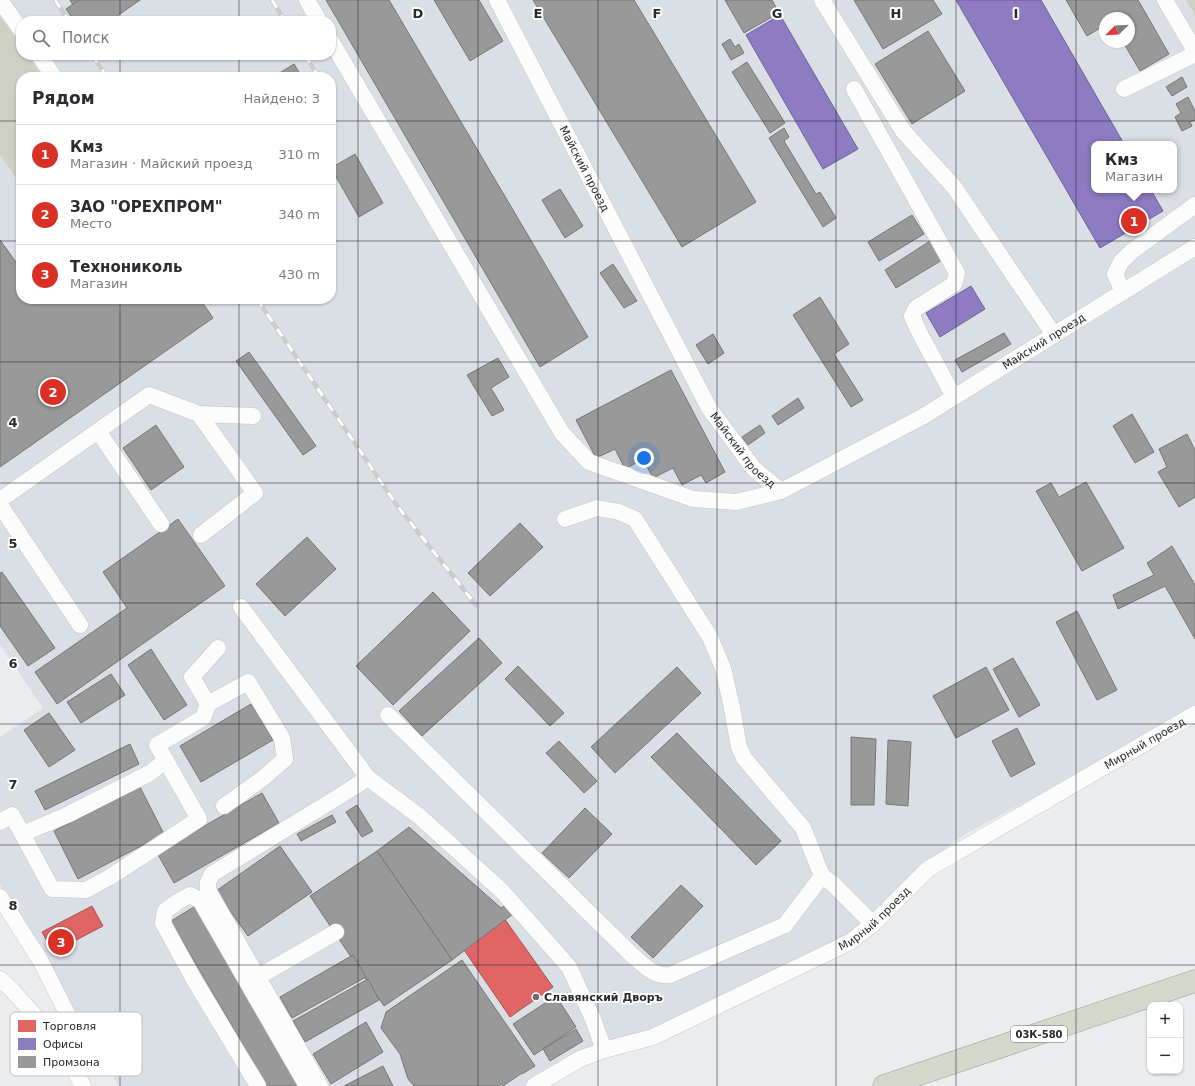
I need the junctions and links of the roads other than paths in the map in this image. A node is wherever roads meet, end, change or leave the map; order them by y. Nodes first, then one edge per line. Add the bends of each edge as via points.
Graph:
1 (0, 0) edge
2 (307, 0) edge
3 (497, 0) edge
4 (822, 0) edge
5 (1165, 0) edge
6 (316, 16) edge
7 (16, 23) edge
8 (336, 49) edge
9 (1195, 52) edge
10 (42, 60) edge
11 (51, 72) edge
12 (854, 89) dead end
13 (1124, 89) dead end
14 (1195, 205) edge
15 (1195, 247) edge
16 (1123, 292) junction
17 (1054, 335) junction
18 (954, 397) junction
19 (200, 414) junction
20 (253, 416) dead end
21 (98, 431) junction
22 (782, 492) junction
23 (0, 500) edge
24 (0, 505) edge
25 (565, 519) dead end
26 (161, 524) dead end
27 (201, 535) dead end
28 (241, 606) dead end
29 (80, 625) dead end
30 (218, 648) dead end
31 (208, 704) junction
32 (1195, 714) edge
33 (388, 715) dead end
34 (166, 760) junction
35 (368, 778) junction
36 (224, 806) dead end
37 (0, 822) edge
38 (22, 834) junction
39 (822, 876) junction
40 (0, 897) edge
41 (873, 924) junction
42 (336, 932) dead end
43 (258, 977) junction
44 (0, 979) edge
45 (1195, 981) edge
46 (1195, 990) edge
47 (1159, 1002) edge
48 (1147, 1006) edge
49 (32, 1012) edge
50 (66, 1012) edge
51 (604, 1050) junction
52 (77, 1076) edge
53 (83, 1086) edge
54 (258, 1086) edge
55 (306, 1086) edge
56 (320, 1086) edge
57 (534, 1086) edge
58 (884, 1086) edge
59 (912, 1086) edge

1 - 7 street
2 - 6 street
3 - 22 street, Майский проезд via 709,408 754,469
4 - 17 street via 903,131 954,187
5 - 9 street
8 - 22 street via 562,433 589,462 693,499 736,502
9 - 13 street
10 - 11 street
12 - 18 street via 957,273 954,284 916,308 912,316
14 - 16 street via 1121,262 1115,274
15 - 16 street, Майский проезд
16 - 17 street, Майский проезд
17 - 18 street, Майский проезд
18 - 22 street, Майский проезд via 922,417
19 - 20 street
19 - 21 street via 149,395
19 - 27 street via 255,493
21 - 23 street
21 - 26 street
24 - 29 street
25 - 39 street via 597,508 619,512 635,519 710,638 724,668 739,747 744,758 803,828
28 - 35 street
30 - 31 street via 192,677
31 - 34 street via 203,718 157,745
31 - 36 street via 248,682 282,738 285,759
32 - 41 street, Мирный проезд via 928,870
33 - 39 street via 633,956 658,975 670,975 785,925
34 - 38 street via 150,773 67,815
34 - 38 street via 199,819 86,890 52,889
35 - 43 street via 212,874 208,890
35 - 51 street via 419,816 502,891 569,967
37 - 38 street via 12,815
39 - 41 street
40 - 50 street via 40,960
41 - 51 street, Мирный проезд via 850,942 673,1028
42 - 43 street
43 - 56 street
44 - 49 street
45 - 58 highway, 03К-580
46 - 47 highway, 03К-580
48 - 59 highway, 03К-580
51 - 57 street, Мирный проезд via 580,1059
52 - 53 street
54 - 55 street via 163,923 165,911 190,895 200,900

